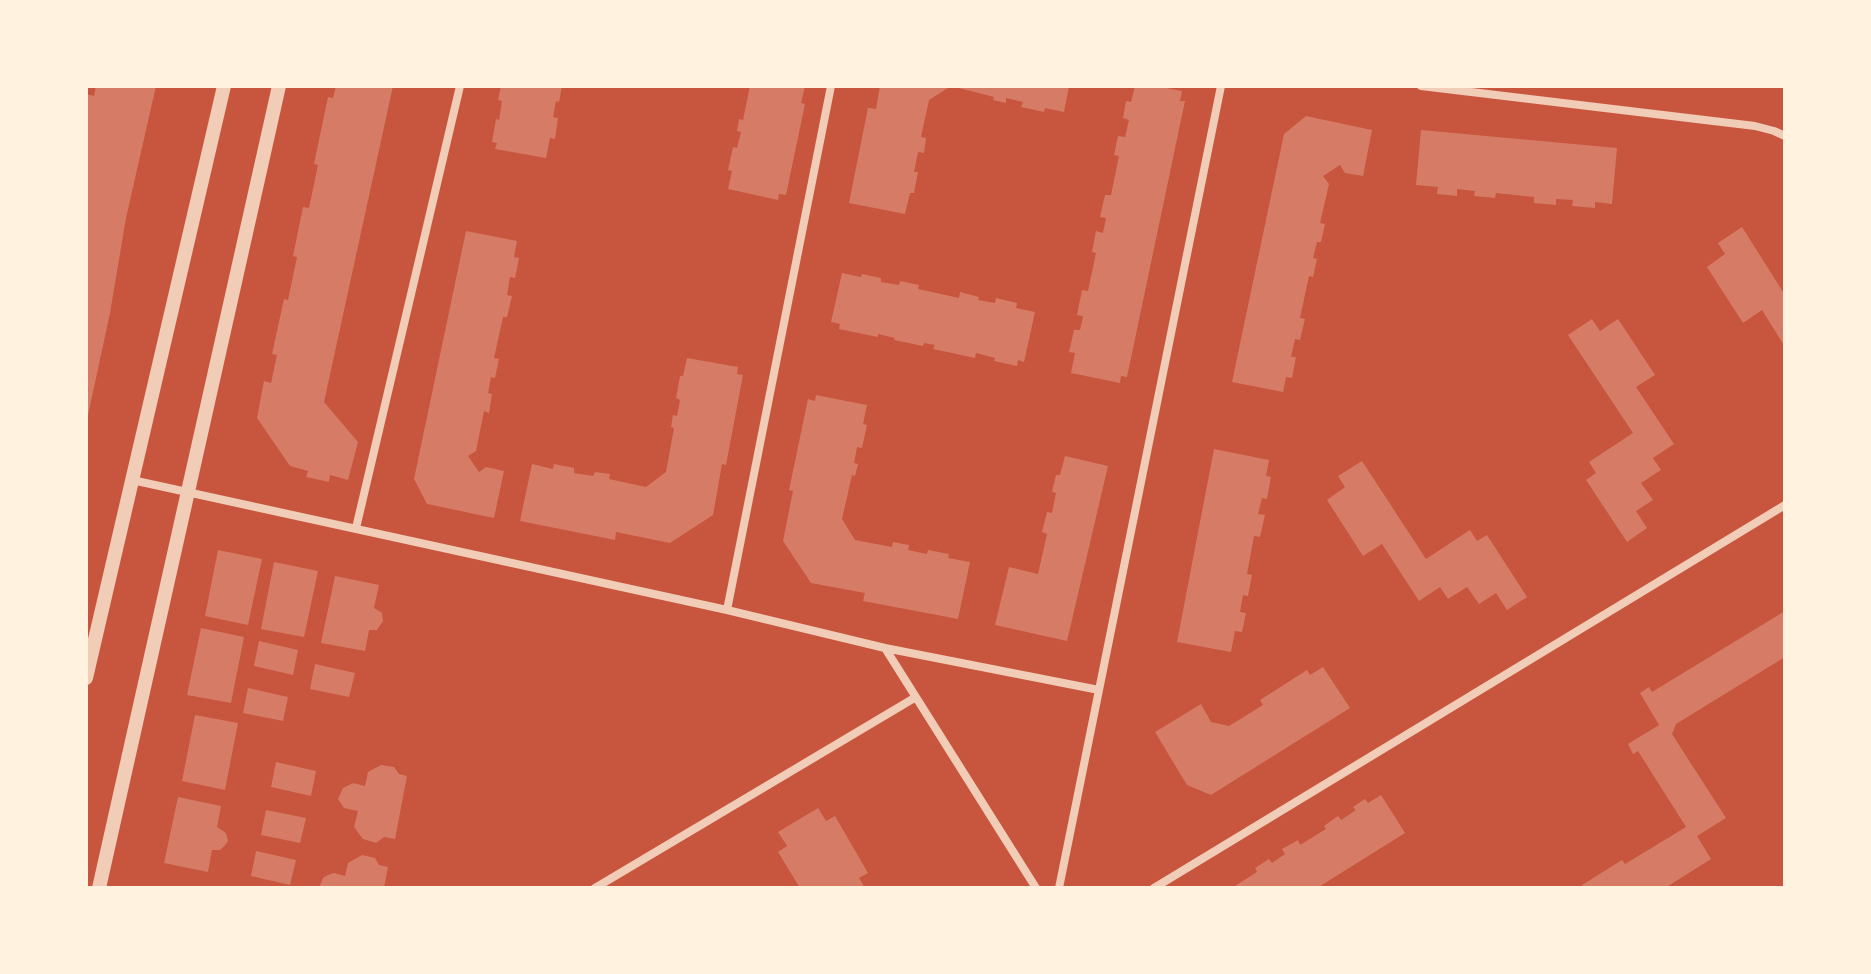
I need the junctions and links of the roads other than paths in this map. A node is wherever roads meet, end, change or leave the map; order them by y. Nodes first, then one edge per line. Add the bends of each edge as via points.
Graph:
1 (224, 86) edge
2 (279, 86) edge
3 (460, 86) edge
4 (831, 86) edge
5 (1221, 86) edge
6 (1421, 86) edge
7 (1785, 136) edge
8 (132, 480) junction
9 (188, 491) junction
10 (1785, 505) edge
11 (356, 528) junction
12 (727, 610) junction
13 (885, 648) junction
14 (86, 678) edge
15 (1099, 690) junction
16 (916, 697) junction
17 (99, 888) edge
18 (595, 888) edge
19 (1036, 888) edge
20 (1059, 888) edge
21 (1154, 888) edge

1 - 8 street
2 - 9 street
3 - 11 street
4 - 12 street
5 - 15 street
6 - 7 street via 1755,126
8 - 9 street
8 - 14 street
9 - 11 street
9 - 17 street
10 - 21 street
11 - 12 street
12 - 13 street
13 - 15 street
13 - 16 street
15 - 20 street
16 - 18 street
16 - 19 street

